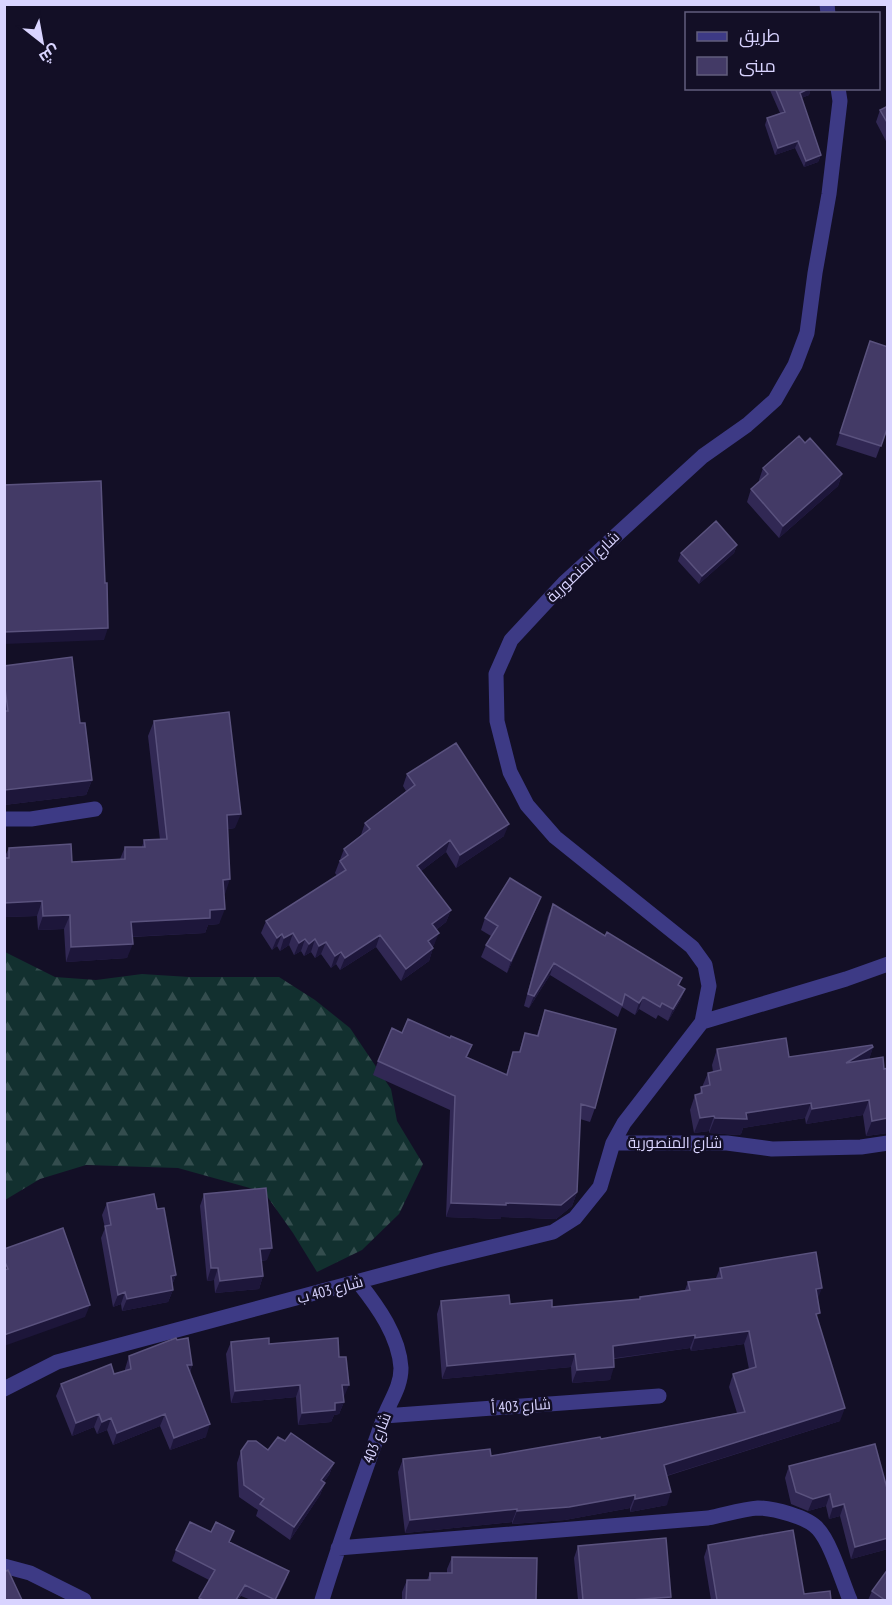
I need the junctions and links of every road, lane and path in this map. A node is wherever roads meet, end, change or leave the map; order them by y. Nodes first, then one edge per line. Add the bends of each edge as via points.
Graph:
1 (838, 90) edge
2 (95, 809) dead end
3 (4, 819) edge
4 (888, 964) edge
5 (702, 1023) junction
6 (613, 1143) junction
7 (888, 1143) edge
8 (359, 1283) junction
9 (4, 1389) edge
10 (659, 1396) dead end
11 (384, 1416) junction
12 (338, 1548) junction
13 (4, 1566) edge
14 (84, 1600) edge
15 (322, 1600) edge
16 (849, 1600) edge

1 - 5 street, شارع المنصورية via 829,194 807,333 775,400 703,456 564,583 511,640 496,674 497,721 510,772 527,805 555,837 692,946 705,965 709,986
2 - 3 street
4 - 5 street
5 - 6 street, شارع المنصورية via 624,1123
6 - 7 street, شارع المنصورية via 727,1143 772,1149
6 - 8 street, شارع 403 ب via 600,1187 575,1218 553,1232
8 - 9 street, شارع 403 ب via 57,1362
8 - 11 street, شارع 403 via 385,1318 401,1367 398,1390
10 - 11 street, شارع 403 أ
11 - 12 street, شارع 403
12 - 15 street, شارع 403
12 - 16 street via 708,1518 758,1508 784,1512 809,1521 818,1529
13 - 14 street via 30,1573

